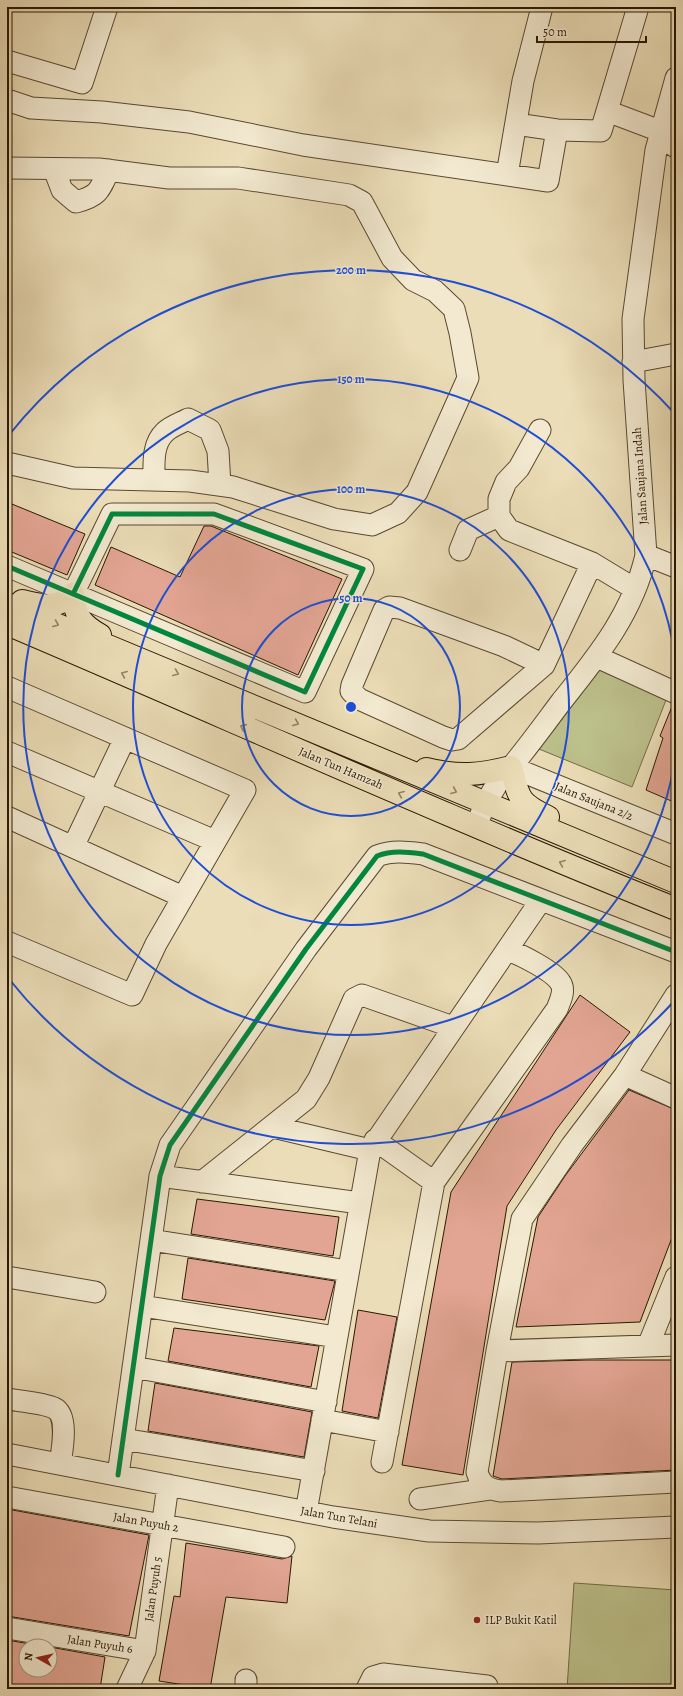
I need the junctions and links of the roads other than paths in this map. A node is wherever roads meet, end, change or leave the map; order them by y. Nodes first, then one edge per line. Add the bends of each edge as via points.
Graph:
1 (107, 7) edge
2 (542, 7) edge
3 (638, 7) edge
4 (7, 61) edge
5 (676, 78) edge
6 (7, 100) edge
7 (607, 111) junction
8 (516, 124) junction
9 (557, 130) junction
10 (665, 138) edge
11 (7, 168) edge
12 (54, 169) junction
13 (108, 170) junction
14 (507, 175) junction
15 (676, 354) edge
16 (633, 362) junction
17 (540, 430) dead end
18 (7, 463) edge
19 (154, 480) junction
20 (220, 485) junction
21 (499, 516) junction
22 (460, 550) dead end
23 (646, 555) junction
24 (592, 563) junction
25 (7, 566) edge
26 (676, 567) edge
27 (635, 590) junction
28 (73, 594) junction
29 (7, 597) edge
30 (7, 604) edge
31 (7, 624) edge
32 (597, 657) junction
33 (154, 664) junction
34 (544, 665) junction
35 (7, 687) edge
36 (676, 693) edge
37 (322, 734) junction
38 (125, 738) junction
39 (7, 752) edge
40 (511, 767) junction
41 (99, 791) junction
42 (485, 804) junction
43 (7, 817) edge
44 (476, 826) junction
45 (676, 834) edge
46 (215, 841) junction
47 (73, 847) junction
48 (586, 873) junction
49 (653, 873) junction
50 (676, 882) edge
51 (183, 897) junction
52 (541, 900) junction
53 (676, 909) edge
54 (676, 917) edge
55 (8, 946) edge
56 (507, 950) junction
57 (676, 952) edge
58 (676, 995) edge
59 (453, 1028) junction
60 (626, 1075) junction
61 (676, 1098) edge
62 (273, 1127) junction
63 (372, 1145) junction
64 (160, 1176) junction
65 (202, 1182) junction
66 (434, 1182) junction
67 (360, 1203) junction
68 (151, 1240) junction
69 (348, 1271) junction
70 (7, 1277) edge
71 (676, 1277) edge
72 (95, 1292) dead end
73 (142, 1306) junction
74 (336, 1337) junction
75 (676, 1345) edge
76 (648, 1346) junction
77 (497, 1351) junction
78 (133, 1367) junction
79 (7, 1399) edge
80 (324, 1411) junction
81 (388, 1432) junction
82 (123, 1439) junction
83 (7, 1454) edge
84 (382, 1462) dead end
85 (60, 1464) junction
86 (314, 1471) junction
87 (118, 1475) junction
88 (676, 1482) edge
89 (168, 1485) junction
90 (490, 1490) junction
91 (7, 1497) edge
92 (420, 1498) dead end
93 (306, 1512) junction
94 (162, 1525) junction
95 (676, 1527) edge
96 (284, 1547) dead end
97 (7, 1628) edge
98 (145, 1651) junction
99 (487, 1686) dead end
100 (127, 1689) edge
101 (367, 1689) edge

1 - 4 street via 82,83
2 - 8 street via 523,81
3 - 7 street
5 - 10 street, Jalan Saujana Indah
6 - 14 street via 31,108 102,112 189,122 303,145
7 - 9 street via 601,131
7 - 10 street
8 - 9 street
8 - 14 street
9 - 14 street via 548,181
10 - 16 street, Jalan Saujana Indah via 633,319
11 - 12 street
12 - 13 street
12 - 13 street via 62,190 76,202 93,197
13 - 20 street via 169,178 238,178 350,194 362,202 392,258 412,280 435,291 454,309 468,378 418,492 398,513 372,525 334,519
15 - 16 street
16 - 23 street, Jalan Saujana Indah
17 - 21 street via 519,468 506,482 499,499
18 - 19 street via 73,478
19 - 20 street
19 - 20 street via 153,456 159,442 165,432 188,419 210,430 218,451
21 - 22 street via 468,530
21 - 24 street via 509,530
23 - 26 street
23 - 27 street, Jalan Saujana Indah
24 - 27 street
24 - 34 street
25 - 28 street
27 - 32 street, Jalan Saujana Indah via 622,618
28 - 28 street via 305,692 363,569 214,514 112,514
28 - 29 main road via 58,604 45,606
28 - 33 main road via 78,618 89,629
30 -> 33 main road, Jalan Tun Hamzah
44 -> 31 main road, Jalan Tun Hamzah
32 - 36 street
32 - 40 street, Jalan Saujana Indah
33 -> 37 main road, Jalan Tun Hamzah
34 - 34 street via 464,736 452,740 359,699 351,691 384,610 389,607 400,608 504,646
35 - 38 street
37 - 40 main road via 441,773 484,774
37 -> 42 main road, Jalan Tun Hamzah
38 - 41 street
38 - 46 street via 245,790
39 - 41 street
40 - 42 street, Jalan Saujana Indah
40 - 45 street, Jalan Saujana 2/2
40 - 49 main road via 522,802 530,809
41 - 46 street
41 - 47 street
42 - 44 street, Jalan Saujana Indah
42 - 49 main road, Jalan Tun Hamzah
43 - 47 street
48 -> 44 main road, Jalan Tun Hamzah
46 - 51 street
47 - 51 street
48 - 53 main road, Jalan Tun Hamzah
48 - 54 main road via 671,912
49 - 50 main road, Jalan Tun Hamzah
51 - 55 street via 156,944 132,995
52 - 56 street
52 - 57 street
52 - 64 street via 423,854 386,852 377,856 306,949 170,1146
56 - 59 street
56 - 66 street via 529,959 560,982 561,1000
58 - 60 street
59 - 62 street via 362,995 358,996 354,999 313,1090
59 - 63 street
60 - 61 street
60 - 77 street via 572,1145 522,1218
62 - 63 street
62 - 65 street
63 - 66 street
63 - 67 street
64 - 65 street
64 - 68 street
65 - 67 street
66 - 81 street
67 - 69 street
68 - 69 street
68 - 73 street
69 - 74 street
70 - 72 street
71 - 76 street
73 - 74 street
73 - 78 street
74 - 80 street
75 - 76 street
76 - 77 street
77 - 90 street via 477,1472 481,1483
78 - 80 street
78 - 82 street
79 - 85 street via 54,1408 60,1413 63,1433
80 - 81 street
80 - 86 street
81 - 84 street
82 - 86 street
82 - 87 street
83 - 85 street, Jalan Tun Telani
85 - 87 street, Jalan Tun Telani
86 - 93 street
87 - 89 street, Jalan Tun Telani
88 - 90 street
89 - 93 street, Jalan Tun Telani
89 - 94 street, Jalan Puyuh 5
90 - 92 street
91 - 94 street, Jalan Puyuh 2
93 - 95 street, Jalan Tun Telani via 400,1528 457,1533 538,1533
94 - 96 street, Jalan Puyuh 2
94 - 98 street, Jalan Puyuh 5
97 - 98 street, Jalan Puyuh 6
98 - 100 street, Jalan Puyuh 5
99 - 101 street via 383,1674 373,1677

